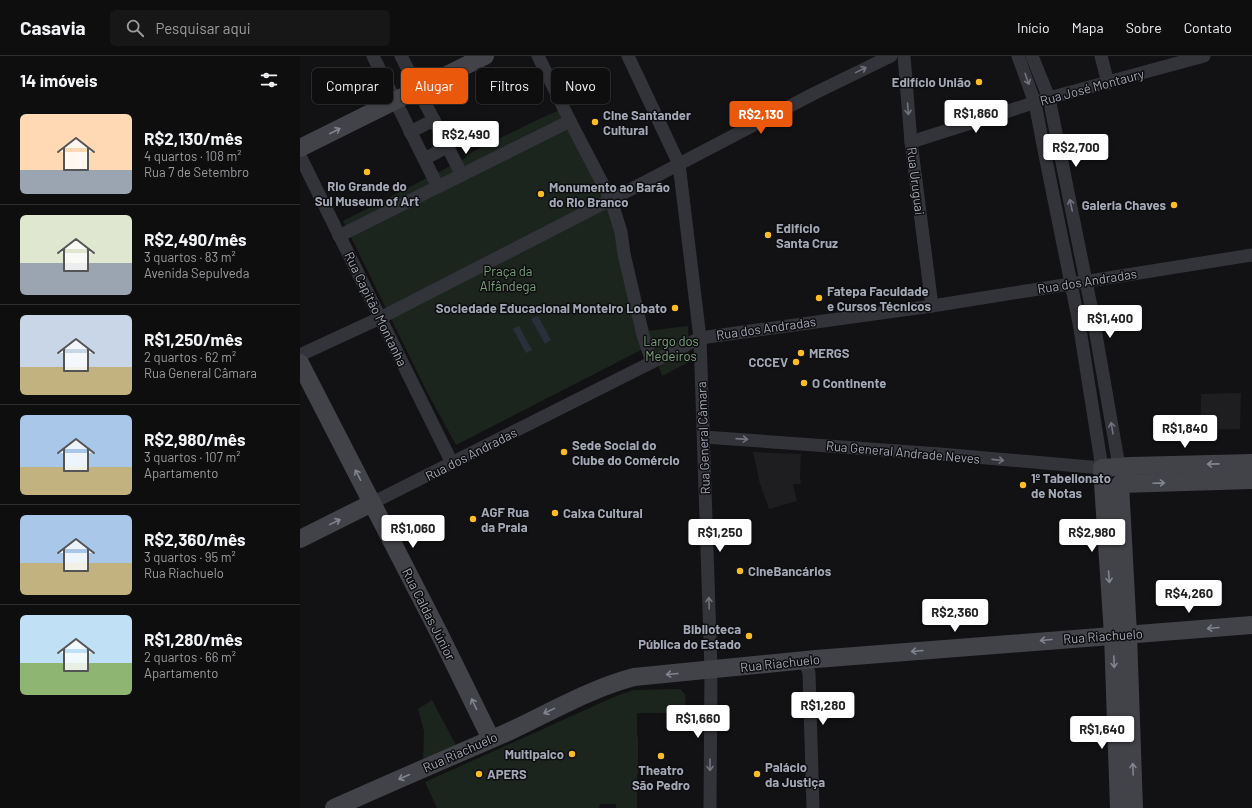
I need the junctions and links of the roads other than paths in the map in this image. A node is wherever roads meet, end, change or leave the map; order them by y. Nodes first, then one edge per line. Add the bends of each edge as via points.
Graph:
1 (372, 56) edge
2 (401, 56) edge
3 (485, 56) edge
4 (538, 56) edge
5 (628, 56) edge
6 (891, 56) edge
7 (904, 56) edge
8 (1018, 56) edge
9 (1032, 56) edge
10 (1101, 56) edge
11 (1204, 56) edge
12 (407, 68) edge
13 (461, 68) edge
14 (1108, 83) junction
15 (401, 98) edge
16 (1049, 98) junction
17 (395, 101) junction
18 (1035, 103) junction
19 (426, 104) edge
20 (434, 120) junction
21 (570, 121) junction
22 (410, 132) junction
23 (911, 142) junction
24 (447, 147) junction
25 (300, 148) edge
26 (300, 156) edge
27 (424, 159) junction
28 (679, 164) junction
29 (462, 175) junction
30 (438, 187) junction
31 (611, 200) junction
32 (339, 236) junction
33 (1079, 243) junction
34 (1064, 246) junction
35 (1252, 255) edge
36 (1086, 281) junction
37 (1071, 284) junction
38 (932, 306) junction
39 (380, 318) junction
40 (1094, 320) junction
41 (1079, 323) junction
42 (700, 338) junction
43 (300, 356) edge
44 (652, 362) junction
45 (300, 363) edge
46 (704, 437) junction
47 (452, 463) junction
48 (1252, 463) edge
49 (1114, 473) junction
50 (1252, 480) edge
51 (372, 503) junction
52 (300, 539) edge
53 (1252, 624) edge
54 (1121, 634) junction
55 (800, 661) junction
56 (711, 670) junction
57 (491, 739) junction
58 (334, 808) edge
59 (710, 808) edge
60 (812, 808) edge
61 (1119, 808) edge
62 (1134, 808) edge

1 - 17 street
2 - 12 street
3 - 13 street
4 - 21 street
5 - 28 street, Rua General Câmara
28 -> 6 street
7 -> 23 street, Rua Uruguai
8 -> 18 street
9 - 16 street
10 - 14 street
11 - 14 street, Rua José Montaury
14 - 16 street, Rua José Montaury
15 - 17 street
16 - 18 street, Rua José Montaury
33 -> 16 street
17 - 22 street
25 -> 17 street
18 - 23 street, Rua José Montaury
18 - 34 street
19 - 20 street
20 - 22 street
20 - 24 street
21 - 29 street
21 - 31 street
22 - 27 street
23 - 38 street, Rua Uruguai
24 - 27 street
24 - 29 street
26 - 32 street, Rua Capitão Montanha
27 - 30 street
28 - 31 street
28 - 42 street, Rua General Câmara
29 - 30 street
30 - 32 street
31 - 39 street
31 - 44 street via 621,232 643,335
32 - 39 street, Rua Capitão Montanha
33 - 34 street
33 - 36 street
34 - 37 street
35 - 36 street, Rua dos Andradas
36 - 37 street, Rua dos Andradas
36 - 40 street
37 - 38 street, Rua dos Andradas
37 - 41 street
38 - 42 street, Rua dos Andradas
39 - 43 street
39 - 47 street, Rua Capitão Montanha
40 - 41 street
49 -> 40 street
41 - 49 street
42 - 44 street, Rua dos Andradas
42 - 46 street, Rua General Câmara
44 - 47 street, Rua dos Andradas
51 -> 45 street, Rua Caldas Júnior
46 -> 49 street, Rua General Andrade Neves via 940,454
56 -> 46 street, Rua General Câmara
47 - 51 street, Rua dos Andradas
48 -> 49 street
49 -> 50 street
49 - 54 street
49 -> 54 street
52 -> 51 street, Rua dos Andradas
57 -> 51 street, Rua Caldas Júnior
53 -> 54 street, Rua Riachuelo
54 -> 55 street, Rua Riachuelo
54 -> 61 street
62 -> 54 street
55 - 56 street, Rua Riachuelo
55 - 60 street via 806,665 809,673
56 -> 57 street, Rua Riachuelo via 634,677 614,683
56 -> 59 street, Rua General Câmara
57 -> 58 street, Rua Riachuelo

